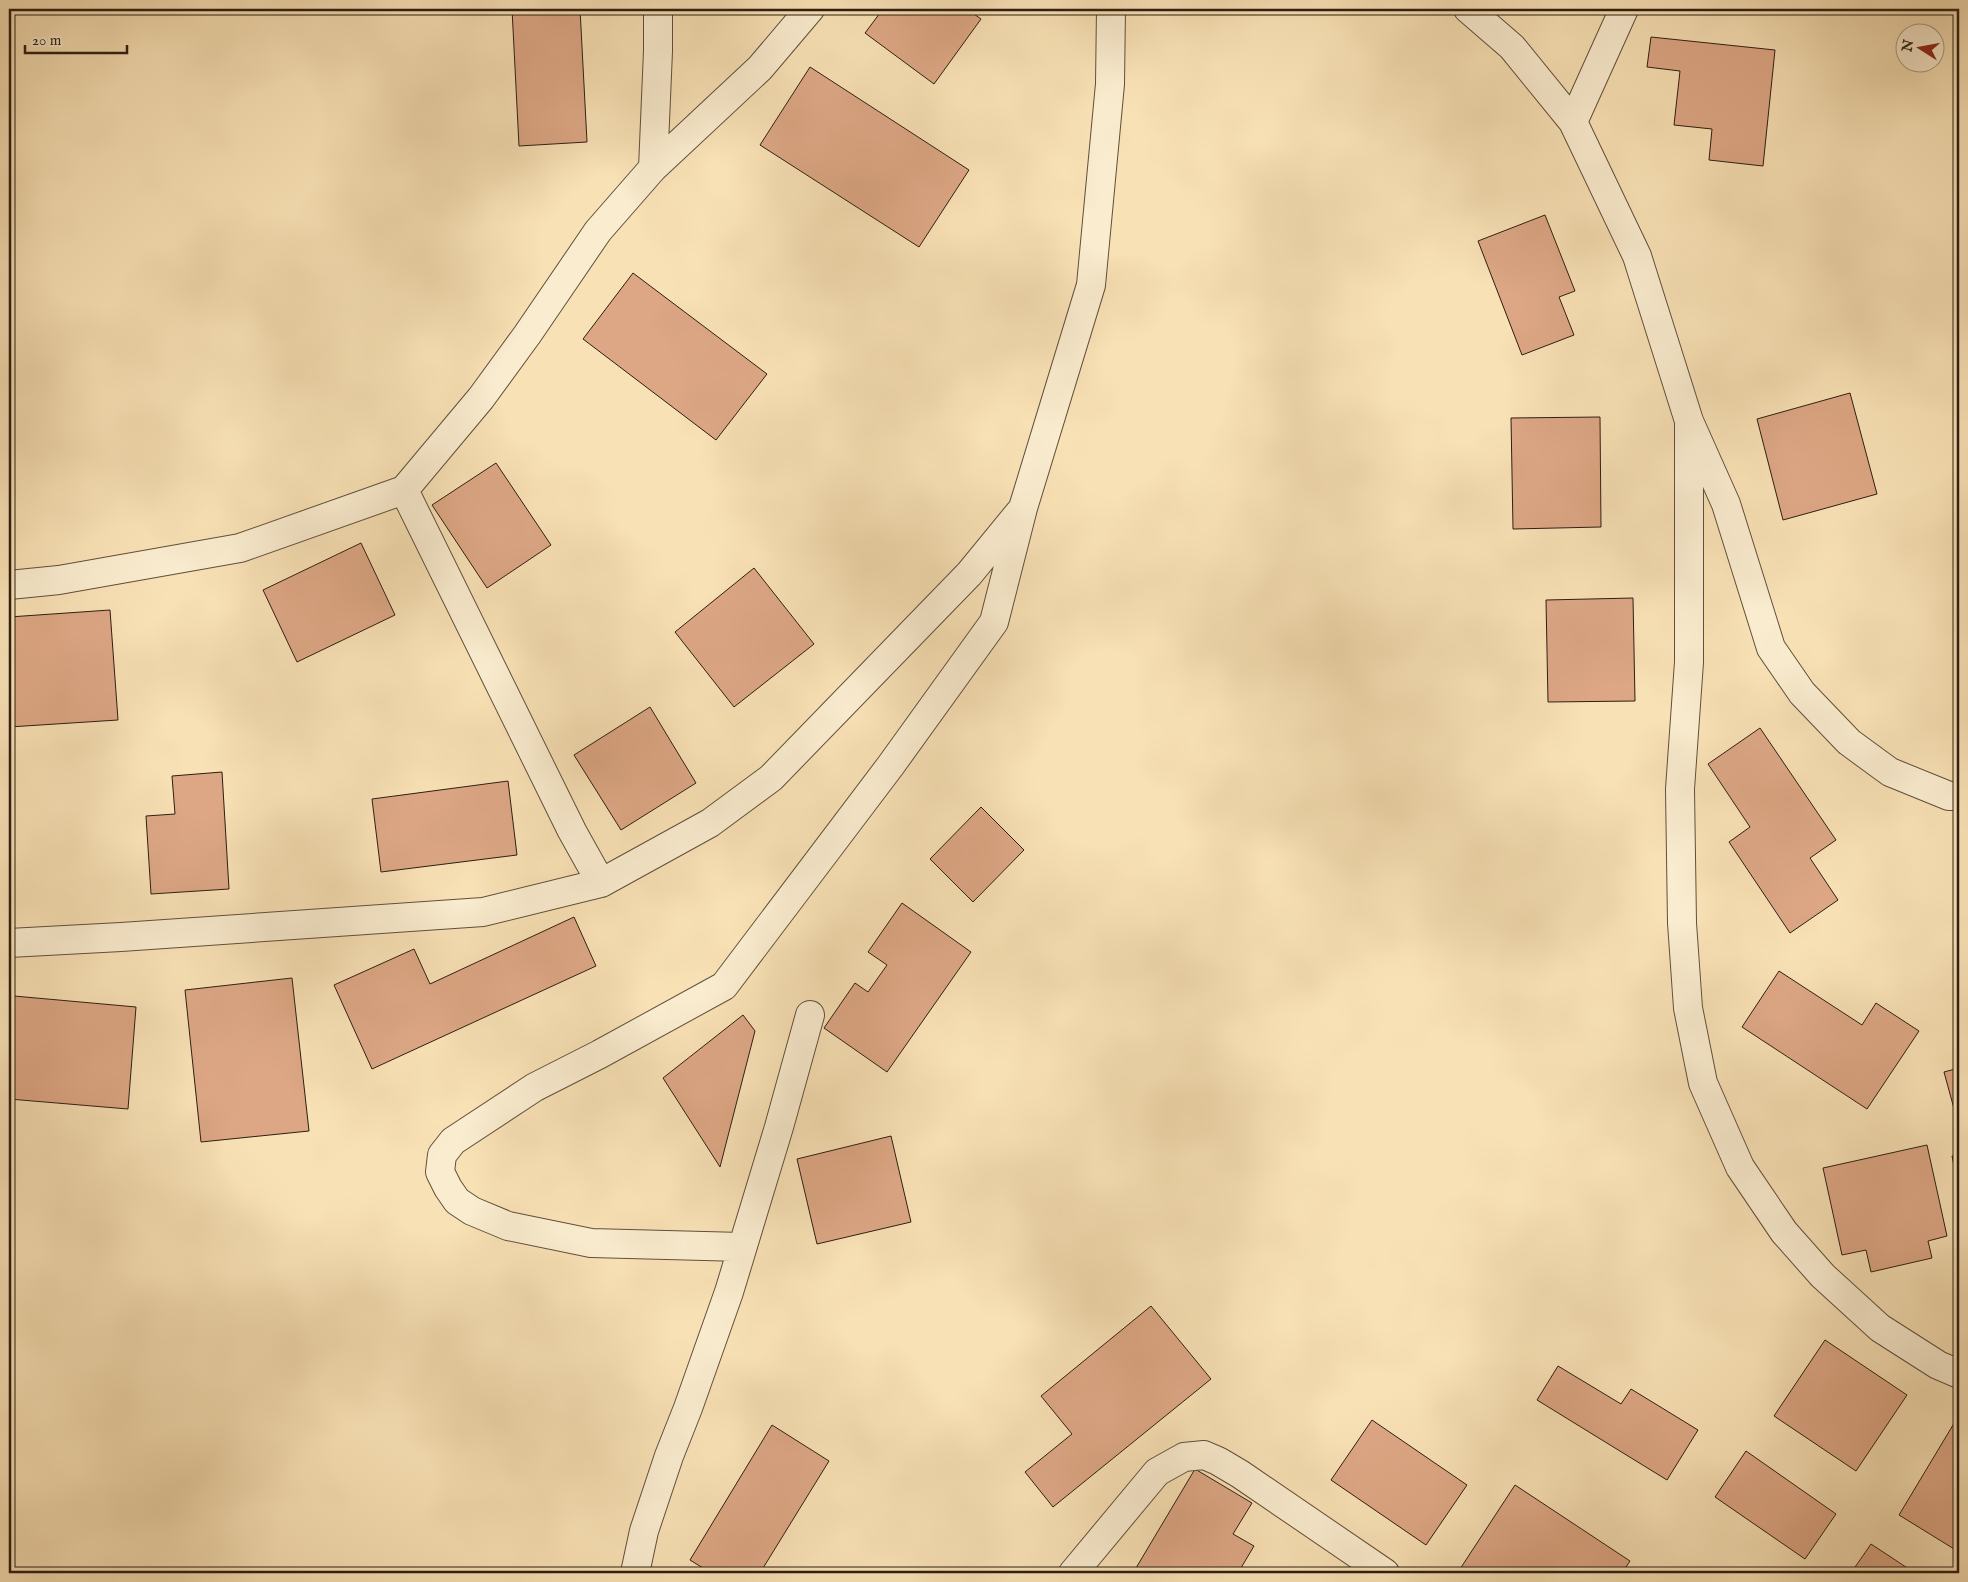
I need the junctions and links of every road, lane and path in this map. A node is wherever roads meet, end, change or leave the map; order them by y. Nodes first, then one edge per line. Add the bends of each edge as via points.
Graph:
1 (658, 9) edge
2 (810, 9) edge
3 (1111, 9) edge
4 (1468, 9) edge
5 (1624, 9) edge
6 (1573, 122) junction
7 (653, 168) junction
8 (1689, 421) junction
9 (404, 490) junction
10 (1023, 508) junction
11 (9, 585) edge
12 (1959, 796) edge
13 (601, 883) junction
14 (9, 943) edge
15 (810, 1015) dead end
16 (742, 1246) junction
17 (1959, 1374) edge
18 (635, 1573) edge
19 (1073, 1573) edge
20 (1385, 1573) edge

1 - 7 street
2 - 7 street via 760,68
3 - 10 street via 1110,84 1091,285
4 - 6 street via 1512,47
5 - 6 street
6 - 8 street via 1637,256
7 - 9 street via 598,231 481,398
8 - 12 street via 1726,504 1771,648 1802,693 1849,742 1890,772 1949,796
8 - 17 street via 1689,662 1680,789 1682,923 1688,1008 1703,1083 1740,1167 1784,1232 1823,1276 1880,1328 1938,1365
9 - 11 street via 240,548 59,580
9 - 13 street via 572,831
10 - 13 street via 969,574 771,778 710,823
10 - 16 street via 994,622 724,986 535,1087 453,1141 442,1155 440,1172 457,1201 508,1226 591,1243
13 - 14 street via 483,912
15 - 16 street
16 - 18 street via 729,1292 647,1522
19 - 20 street via 1158,1472 1184,1457 1204,1455 1240,1474

